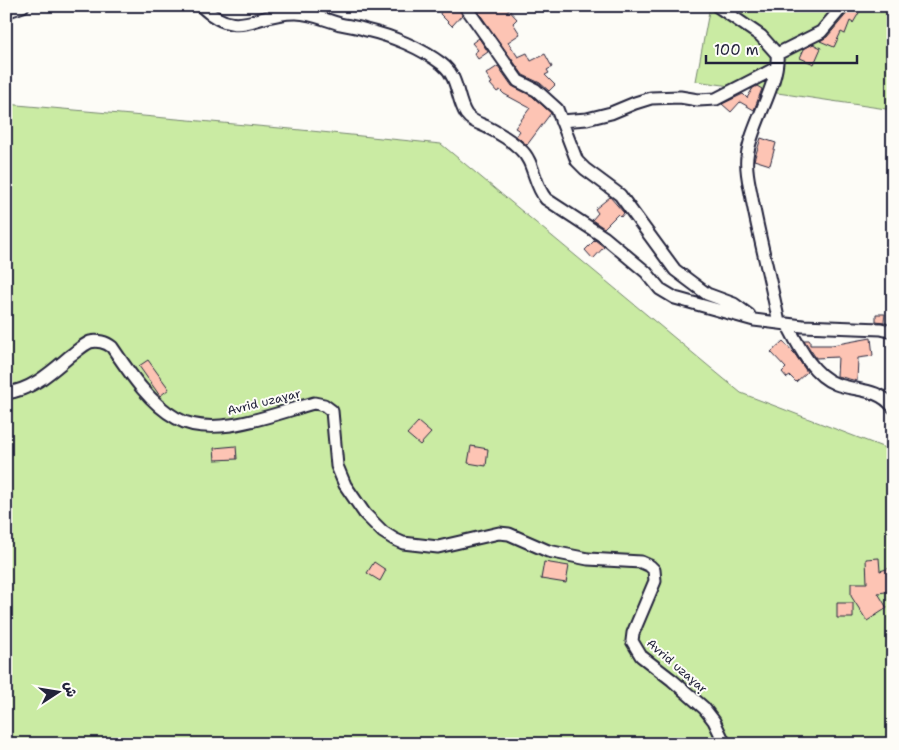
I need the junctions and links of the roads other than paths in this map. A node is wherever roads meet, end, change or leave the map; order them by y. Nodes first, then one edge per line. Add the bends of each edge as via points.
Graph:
1 (23, 6) edge
2 (201, 6) edge
3 (465, 6) edge
4 (717, 6) edge
5 (843, 6) edge
6 (6, 12) edge
7 (777, 54) junction
8 (776, 68) junction
9 (561, 121) junction
10 (754, 320) junction
11 (783, 324) junction
12 (893, 332) edge
13 (6, 393) edge
14 (893, 407) edge
15 (725, 744) edge

1 - 6 street
2 - 10 street via 216,19 231,25 287,14 306,14 385,36 416,49 444,65 453,77 468,117 521,150 539,191 546,199 610,241 665,293
3 - 9 street via 518,81 557,109
4 - 7 street via 761,36
5 - 7 street via 821,32
7 - 8 street
8 - 9 street via 716,99 651,98 588,119
8 - 11 street via 747,157 747,171
9 - 10 street via 577,161 620,195 675,270 707,294 734,304
10 - 11 street
11 - 12 street via 882,328
11 - 14 street via 824,377 836,384 879,396
13 - 15 street, Avrid uzaɣaṛ via 25,390 87,344 96,341 112,347 157,404 191,425 237,425 314,403 324,404 332,411 337,466 345,485 365,514 394,539 438,547 499,533 514,535 548,551 588,559 641,562 650,566 655,581 632,633 632,641 641,656 704,708

